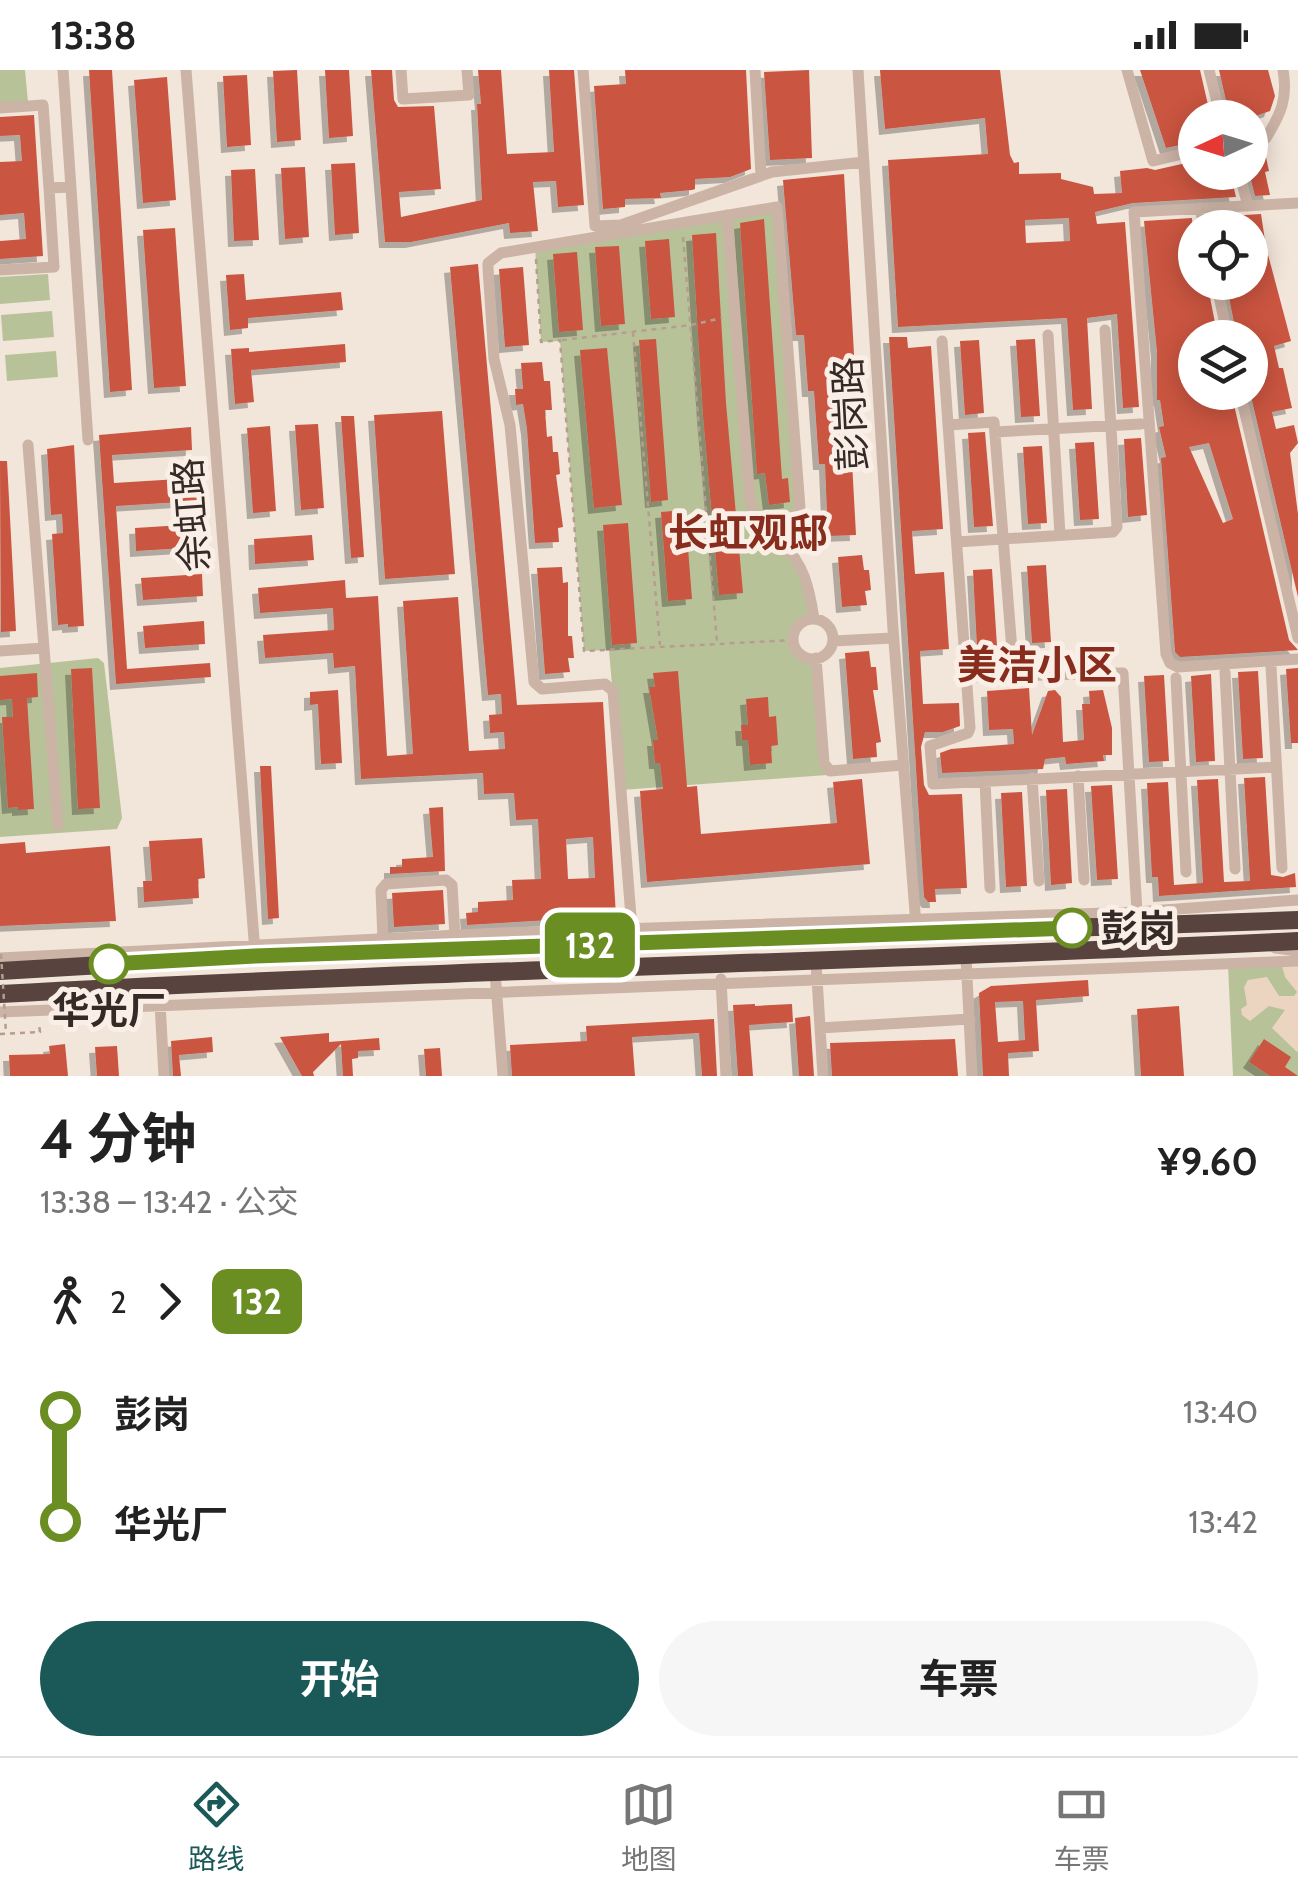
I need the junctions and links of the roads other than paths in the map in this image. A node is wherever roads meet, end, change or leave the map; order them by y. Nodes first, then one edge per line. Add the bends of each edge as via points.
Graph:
1 (63, 70) edge
2 (186, 70) edge
3 (401, 70) edge
4 (467, 70) edge
5 (583, 70) edge
6 (755, 70) edge
7 (858, 70) edge
8 (1126, 70) edge
9 (1209, 70) edge
10 (1283, 70) edge
11 (1217, 100) edge
12 (0, 108) edge
13 (1268, 135) edge
14 (1178, 156) edge
15 (864, 162) junction
16 (761, 176) junction
17 (71, 187) junction
18 (48, 188) junction
19 (1243, 190) edge
20 (1298, 203) edge
21 (1248, 206) junction
22 (1200, 208) joint
23 (727, 216) junction
24 (0, 270) edge
25 (1104, 330) dead end
26 (1048, 334) dead end
27 (942, 341) dead end
28 (1244, 410) edge
29 (1140, 424) dead end
30 (948, 425) junction
31 (1110, 426) junction
32 (1054, 428) junction
33 (995, 432) junction
34 (88, 440) dead end
35 (28, 445) dead end
36 (1060, 535) junction
37 (1003, 539) junction
38 (780, 541) junction
39 (957, 542) junction
40 (814, 619) junction
41 (893, 634) junction
42 (833, 638) junction
43 (1298, 638) edge
44 (44, 648) junction
45 (0, 651) edge
46 (816, 658) junction
47 (1298, 659) edge
48 (1271, 666) dead end
49 (1224, 672) dead end
50 (1014, 676) junction
51 (966, 677) junction
52 (1176, 678) dead end
53 (902, 765) junction
54 (1276, 767) junction
55 (1229, 769) junction
56 (1181, 770) junction
57 (1130, 772) junction
58 (1078, 776) junction
59 (1032, 778) junction
60 (984, 781) junction
61 (58, 825) dead end
62 (1282, 868) dead end
63 (1234, 869) dead end
64 (1186, 872) dead end
65 (1084, 880) dead end
66 (1039, 881) dead end
67 (990, 888) dead end
68 (1298, 900) edge
69 (1137, 912) junction
70 (1298, 920) edge
71 (916, 926) junction
72 (632, 929) junction
73 (455, 936) junction
74 (383, 939) junction
75 (1298, 941) edge
76 (1252, 944) junction
77 (255, 950) junction
78 (1298, 952) edge
79 (0, 956) edge
80 (1298, 961) edge
81 (967, 966) junction
82 (0, 970) edge
83 (817, 971) junction
84 (720, 974) junction
85 (496, 981) junction
86 (159, 985) junction
87 (0, 994) edge
88 (160, 1005) junction
89 (0, 1012) edge
90 (970, 1019) junction
91 (820, 1028) junction
92 (164, 1076) edge
93 (503, 1076) edge
94 (726, 1076) edge
95 (823, 1076) edge
96 (972, 1076) edge

1 - 17 street
2 - 77 street, 余虹路
3 - 4 street via 402,100 469,95
5 - 16 street via 595,226 621,224
6 - 16 street
7 - 15 street, 彭岗路
8 - 14 street via 1153,161
9 - 11 street
10 - 13 street via 1283,111
12 - 18 street via 43,105
15 - 16 street
15 - 41 street, 彭岗路
17 - 18 street
17 - 34 street
18 - 24 street via 54,267
19 - 21 street
20 - 21 street
21 - 22 street
22 - 47 street via 1134,212 1166,654 1178,666
23 - 38 street via 752,514
23 - 38 street via 777,207 800,508
23 - 72 street via 501,253 488,262 534,682 542,688 605,684 613,691
25 - 31 street
26 - 32 street
27 - 30 street
28 - 43 street
29 - 31 street
30 - 33 street via 994,422
30 - 39 street
31 - 32 street
31 - 36 street via 1117,527
32 - 33 street
32 - 36 street
33 - 37 street
35 - 44 street
36 - 37 street
37 - 39 street
37 - 50 street
38 - 40 street via 809,584
39 - 51 street
40 - 42 street via 826,623
40 - 46 street via 797,628 794,640 803,656
41 - 42 street
41 - 53 street, 彭岗路
42 - 46 street
44 - 45 street
44 - 61 street
46 - 53 street via 824,763 830,770
48 - 54 street
49 - 55 street
50 - 51 street
50 - 57 street via 1123,674
51 - 60 street via 970,728 930,746 934,784
52 - 56 street
53 - 71 street, 彭岗路
54 - 55 street
54 - 62 street
55 - 56 street
55 - 63 street
56 - 57 street
56 - 64 street
57 - 58 street
57 - 69 street
58 - 59 street
58 - 65 street
59 - 60 street
59 - 66 street
60 - 67 street
68 - 69 street
69 - 71 street
70 - 71 highway
71 - 72 street
71 - 77 highway
72 - 73 street
73 - 74 street
73 - 74 street via 452,885 446,880 386,884
74 - 77 street
75 - 76 highway
76 - 78 street
76 - 81 highway
77 - 79 street
77 - 82 highway
80 - 81 street
81 - 83 highway
81 - 90 street
83 - 84 highway
83 - 91 street
84 - 85 highway
84 - 94 street
85 - 86 highway
85 - 88 street
85 - 93 street
86 - 87 highway
86 - 88 street
88 - 89 street
88 - 92 street
90 - 91 street
90 - 96 street
91 - 95 street

